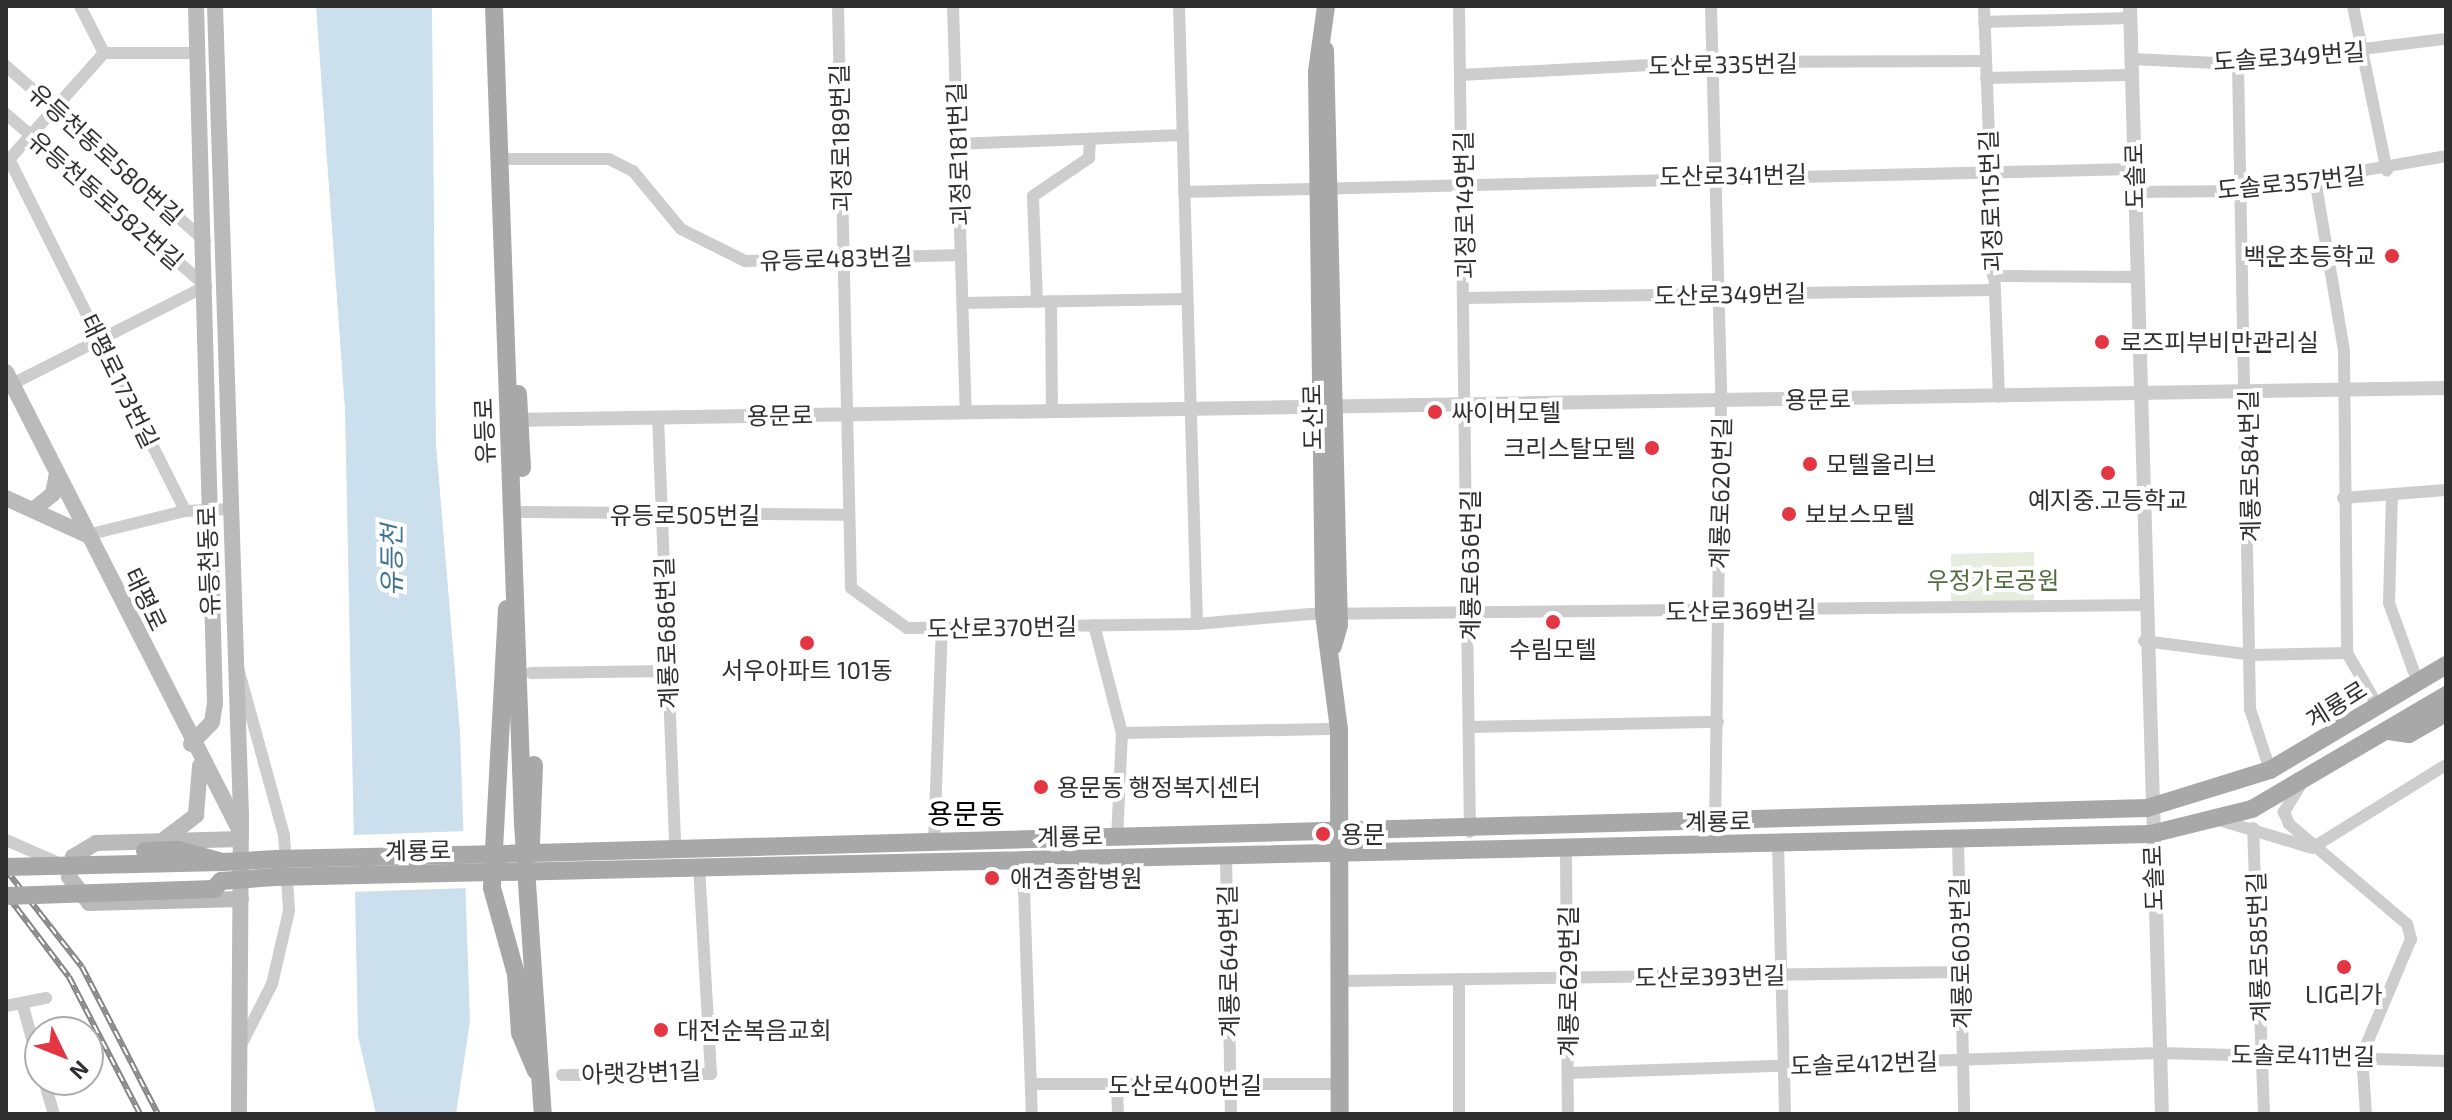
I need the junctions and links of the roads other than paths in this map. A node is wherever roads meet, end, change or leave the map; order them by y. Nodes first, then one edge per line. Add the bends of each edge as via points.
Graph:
1 (80, 6) edge
2 (196, 6) edge
3 (215, 6) edge
4 (494, 6) edge
5 (505, 6) edge
6 (838, 6) edge
7 (953, 6) edge
8 (1179, 6) edge
9 (1326, 6) edge
10 (1459, 6) edge
11 (1711, 6) edge
12 (1984, 6) edge
13 (2353, 6) edge
14 (2130, 12) edge
15 (1984, 22) junction
16 (2446, 39) edge
17 (2362, 51) junction
18 (104, 53) junction
19 (197, 53) junction
20 (2131, 59) junction
21 (1985, 61) junction
22 (1711, 62) junction
23 (2238, 64) junction
24 (6, 66) edge
25 (1460, 75) junction
26 (2131, 75) junction
27 (1986, 78) junction
28 (58, 110) junction
29 (6, 114) edge
30 (1183, 135) junction
31 (34, 138) junction
32 (1090, 139) junction
33 (957, 144) junction
34 (2446, 156) edge
35 (510, 159) junction
36 (8, 162) edge
37 (2133, 169) junction
38 (1988, 171) junction
39 (2387, 171) junction
40 (1712, 175) junction
41 (2315, 179) junction
42 (1463, 184) junction
43 (1326, 187) junction
44 (2244, 191) junction
45 (1184, 192) junction
46 (2134, 192) junction
47 (206, 242) junction
48 (961, 255) junction
49 (841, 256) junction
50 (1993, 276) junction
51 (2136, 277) junction
52 (206, 286) junction
53 (1993, 290) junction
54 (1717, 294) junction
55 (1466, 298) junction
56 (1187, 299) junction
57 (1051, 301) junction
58 (1037, 302) junction
59 (963, 303) junction
60 (100, 340) junction
61 (9, 378) edge
62 (2446, 388) edge
63 (2344, 390) junction
64 (2248, 392) junction
65 (2138, 394) junction
66 (1999, 397) junction
67 (1721, 400) junction
68 (1469, 403) junction
69 (1329, 404) junction
70 (1190, 408) junction
71 (1052, 410) junction
72 (966, 412) junction
73 (843, 414) junction
74 (658, 417) junction
75 (514, 420) junction
76 (57, 474) junction
77 (2446, 490) edge
78 (2392, 495) junction
79 (6, 498) edge
80 (2343, 498) junction
81 (33, 510) junction
82 (222, 510) junction
83 (185, 511) junction
84 (523, 512) junction
85 (847, 515) junction
86 (662, 517) junction
87 (87, 535) junction
88 (515, 575) junction
89 (2143, 605) junction
90 (1719, 611) junction
91 (1332, 614) junction
92 (1470, 614) junction
93 (1197, 624) junction
94 (1094, 625) junction
95 (942, 628) junction
96 (2144, 641) junction
97 (2446, 652) edge
98 (2347, 653) junction
99 (2254, 655) junction
100 (235, 662) junction
101 (2446, 665) edge
102 (667, 671) junction
103 (2414, 672) junction
104 (531, 673) junction
105 (2446, 695) edge
106 (2385, 702) junction
107 (2446, 713) edge
108 (1718, 722) junction
109 (1471, 727) junction
110 (1339, 729) junction
111 (2389, 731) junction
112 (1122, 733) junction
113 (191, 744) junction
114 (200, 760) junction
115 (2446, 765) edge
116 (2270, 770) junction
117 (2300, 786) junction
118 (2147, 808) junction
119 (2216, 819) junction
120 (1715, 825) junction
121 (2253, 828) junction
122 (1470, 832) junction
123 (1336, 833) junction
124 (2151, 834) junction
125 (241, 836) junction
126 (1117, 839) junction
127 (153, 840) junction
128 (1958, 840) junction
129 (934, 843) junction
130 (1778, 844) junction
131 (7, 845) edge
132 (1566, 848) junction
133 (2312, 848) junction
134 (675, 849) junction
135 (1337, 854) junction
136 (1226, 857) junction
137 (1023, 861) junction
138 (530, 863) junction
139 (6, 867) edge
140 (69, 867) junction
141 (229, 868) junction
142 (276, 868) junction
143 (699, 868) junction
144 (242, 880) junction
145 (6, 886) edge
146 (6, 896) edge
147 (241, 899) junction
148 (1960, 972) junction
149 (1783, 974) junction
150 (1569, 978) junction
151 (1459, 979) junction
152 (1338, 981) junction
153 (46, 998) dead end
154 (22, 1003) junction
155 (6, 1006) edge
156 (26, 1016) edge
157 (239, 1047) junction
158 (2159, 1053) junction
159 (2261, 1053) junction
160 (2362, 1055) junction
161 (1963, 1059) junction
162 (2446, 1061) edge
163 (1784, 1065) junction
164 (1568, 1073) junction
165 (562, 1075) dead end
166 (541, 1082) junction
167 (1031, 1084) junction
168 (1340, 1084) junction
169 (1230, 1085) junction
170 (1117, 1086) junction
171 (239, 1114) edge
172 (543, 1114) edge
173 (1032, 1114) edge
174 (1118, 1114) edge
175 (1231, 1114) edge
176 (1340, 1114) edge
177 (1459, 1114) edge
178 (1568, 1114) edge
179 (1785, 1114) edge
180 (1964, 1114) edge
181 (2162, 1114) edge
182 (2264, 1114) edge
183 (2366, 1114) edge

1 - 18 street
2 - 19 main road, 유등천동로
3 - 82 main road, 유등천동로
4 - 75 main road, 유등로
5 - 35 main road, 유등로
6 - 49 street, 괴정로189번길
7 - 33 street, 괴정로181번길
8 - 30 street
9 - 43 main road, 도산로 via 1325,49 1317,72
10 - 25 street, 괴정로149번길
11 - 22 street, 계룡로620번길
12 - 15 street, 괴정로115번길
13 - 17 street
14 - 15 street, 도솔로
14 - 20 street, 도솔로
15 - 21 street, 괴정로115번길
16 - 17 street, 도솔로349번길
17 - 23 street, 도솔로349번길
17 - 39 street
18 - 19 street
18 - 28 street
19 - 47 main road, 유등천동로
20 - 23 street, 도솔로349번길
20 - 26 street, 도솔로
21 - 22 street, 도산로335번길
21 - 27 street, 괴정로115번길
22 - 25 street, 도산로335번길
22 - 40 street, 계룡로620번길
23 - 44 street, 계룡로584번길
24 - 28 street, 유등천동로580번길
25 - 42 street, 괴정로149번길
26 - 27 street
26 - 37 street, 도솔로
27 - 38 street, 괴정로115번길
28 - 31 street
28 - 47 street, 유등천동로580번길
29 - 31 street, 유등천동로582번길
30 - 32 street
30 - 45 street
31 - 36 street
31 - 52 street, 유등천동로582번길
32 - 33 street
32 - 58 street via 1089,158 1033,196
33 - 48 street, 괴정로181번길
34 - 39 street, 도솔로357번길
35 - 49 street, 유등로483번길 via 609,159 633,171 681,229 745,261
35 - 75 main road, 유등로
36 - 60 street, 태평로173번길
37 - 38 street, 도산로341번길
37 - 46 street, 도솔로
38 - 40 street, 도산로341번길
38 - 50 street, 괴정로115번길
39 - 41 street, 도솔로357번길
40 - 42 street, 도산로341번길
40 - 54 street, 계룡로620번길
41 - 44 street, 도솔로357번길
41 - 63 street via 2344,351
42 - 43 street, 도산로341번길
42 - 55 street, 괴정로149번길
43 - 45 street
43 - 69 main road, 도산로
44 - 46 street, 도솔로357번길
44 - 64 street, 계룡로584번길
45 - 56 street
46 - 51 street, 도솔로
47 - 52 main road, 유등천동로
48 - 49 street, 유등로483번길
48 - 59 street, 괴정로181번길
49 - 73 street, 괴정로189번길
50 - 51 street
50 - 53 street, 괴정로115번길
51 - 65 street, 도솔로
52 - 60 street, 태평로
52 - 82 main road, 유등천동로
53 - 54 street, 도산로349번길
53 - 66 street, 괴정로115번길
54 - 55 street, 도산로349번길
54 - 67 street, 계룡로620번길
55 - 68 street, 괴정로149번길
56 - 57 street
56 - 70 street
57 - 58 street
57 - 71 street
58 - 59 street
59 - 72 street, 괴정로181번길
60 - 61 street, 태평로
60 - 83 street, 태평로173번길
61 - 76 main road, 태평로
62 - 63 street, 용문로
63 - 64 street, 용문로
63 - 80 street
64 - 65 street, 용문로
64 - 99 street, 계룡로584번길
65 - 66 street, 용문로
65 - 89 street, 도솔로
66 - 67 street, 용문로
67 - 68 street, 용문로
67 - 90 street, 계룡로620번길
68 - 69 street, 용문로
68 - 92 street, 계룡로636번길
69 - 70 street, 용문로
69 - 91 main road, 도산로
70 - 71 street, 용문로
70 - 93 street
71 - 72 street, 용문로
72 - 73 street, 용문로
73 - 74 street, 용문로
73 - 85 street, 도산로370번길
74 - 75 street, 용문로
74 - 86 street, 계룡로686번길
75 - 84 main road, 유등로
75 - 88 main road, 유등로
76 - 81 main road via 53,494
76 - 87 main road, 태평로
77 - 78 street
78 - 80 street
78 - 103 street via 2389,603
79 - 81 main road
80 - 98 street
81 - 87 main road
82 - 83 street
82 - 100 main road, 유등천동로
82 - 113 main road, 유등천동로 via 215,704 212,722
83 - 87 street
84 - 86 street, 유등로505번길
84 - 104 main road, 유등로
85 - 86 street, 유등로505번길
85 - 95 street, 도산로370번길 via 851,588 907,628
86 - 102 street, 계룡로686번길
87 - 113 main road, 태평로
88 - 138 main road, 유등로
88 - 166 main road via 506,612 492,888 516,974 520,1033
89 - 90 street, 도산로369번길
89 - 96 street, 도솔로
90 - 92 street, 도산로369번길
90 - 108 street, 계룡로620번길
91 - 92 street, 도산로369번길
91 - 93 street, 도산로370번길
91 - 110 main road, 도산로
92 - 109 street, 계룡로636번길
93 - 94 street, 도산로370번길
94 - 95 street, 도산로370번길
94 - 112 street, 계룡로
95 - 129 street
96 - 99 street
96 - 118 street, 도솔로
97 - 103 main road, 계룡로
98 - 99 street
98 - 106 street
99 - 116 street, 계룡로584번길 via 2250,709
100 - 125 main road, 유등천동로
100 - 157 street via 253,702 284,835 289,911 272,984
101 - 106 main road, 계룡로
102 - 104 street
102 - 134 street, 계룡로686번길
103 - 106 main road, 계룡로
104 - 138 main road, 유등로 via 536,819
105 - 111 main road, 계룡로
106 - 116 main road, 계룡로
107 - 111 main road, 계룡로 via 2409,734
108 - 109 street
108 - 120 street, 계룡로620번길
109 - 122 street, 계룡로636번길
110 - 112 street
110 - 123 main road, 도산로
111 - 117 main road, 계룡로
112 - 126 street, 계룡로
113 - 114 main road, 태평로
114 - 125 main road, 태평로
114 - 127 main road via 196,815 172,837
115 - 133 street
116 - 118 main road, 계룡로
117 - 119 main road, 계룡로
117 - 133 street via 2286,819
118 - 120 main road, 계룡로
118 - 124 street, 도솔로
119 - 121 street
119 - 124 main road, 계룡로
120 - 122 main road, 계룡로
121 - 133 street
121 - 159 street, 계룡로585번길
122 - 123 main road, 계룡로
123 - 126 main road, 계룡로
123 - 135 main road, 도산로
124 - 128 main road, 계룡로
124 - 158 street, 도솔로
125 - 127 main road
125 - 141 main road, 유등천동로
126 - 129 main road, 계룡로
127 - 140 main road via 87,845
128 - 130 main road, 계룡로
128 - 148 street, 계룡로603번길
129 - 134 main road, 계룡로
130 - 132 main road, 계룡로
130 - 149 street
131 - 140 street
131 - 141 main road, bridge via 178,850
132 - 135 main road, 계룡로
132 - 150 street, 계룡로629번길
133 - 160 street via 2407,924 2411,939
134 - 138 main road, 계룡로
135 - 136 main road, 계룡로
135 - 152 main road, 도산로
136 - 137 main road, 계룡로
136 - 169 street, 계룡로649번길
137 - 143 main road, 계룡로
137 - 167 street, 계룡로
138 - 142 main road, 계룡로, bridge
138 - 143 main road, 계룡로
138 - 166 main road, 유등로
139 - 141 main road, 계룡로, bridge
140 - 147 main road via 71,887 89,903
141 - 142 main road, 계룡로
141 - 144 main road, 계룡로
141 - 145 main road, 계룡로
141 - 146 main road, bridge via 214,889
142 - 144 main road, 계룡로
143 - 165 street, 아랫강변1길 via 711,1074
144 - 147 main road
147 - 157 main road
148 - 149 street, 도산로393번길
148 - 161 street, 계룡로603번길
149 - 150 street, 도산로393번길
149 - 163 street
150 - 151 street, 도산로393번길
150 - 164 street, 계룡로629번길
151 - 152 street, 도산로393번길
151 - 177 street
152 - 168 main road, 도산로
153 - 154 street
154 - 155 street
154 - 156 street
157 - 171 main road
158 - 159 street, 도솔로411번길
158 - 161 street, 도솔로412번길
158 - 181 street, 도솔로
159 - 160 street, 도솔로411번길
159 - 182 street, 계룡로585번길
160 - 162 street, 도솔로411번길
160 - 183 street
161 - 163 street, 도솔로412번길
161 - 180 street, 계룡로603번길
163 - 164 street, 도솔로412번길
163 - 179 street
164 - 178 street, 계룡로629번길
166 - 172 main road, 유등로
167 - 170 street, 도산로400번길
167 - 173 street, 계룡로
168 - 169 street, 도산로400번길
168 - 176 main road, 도산로
169 - 170 street, 도산로400번길
169 - 175 street, 계룡로649번길
170 - 174 street

